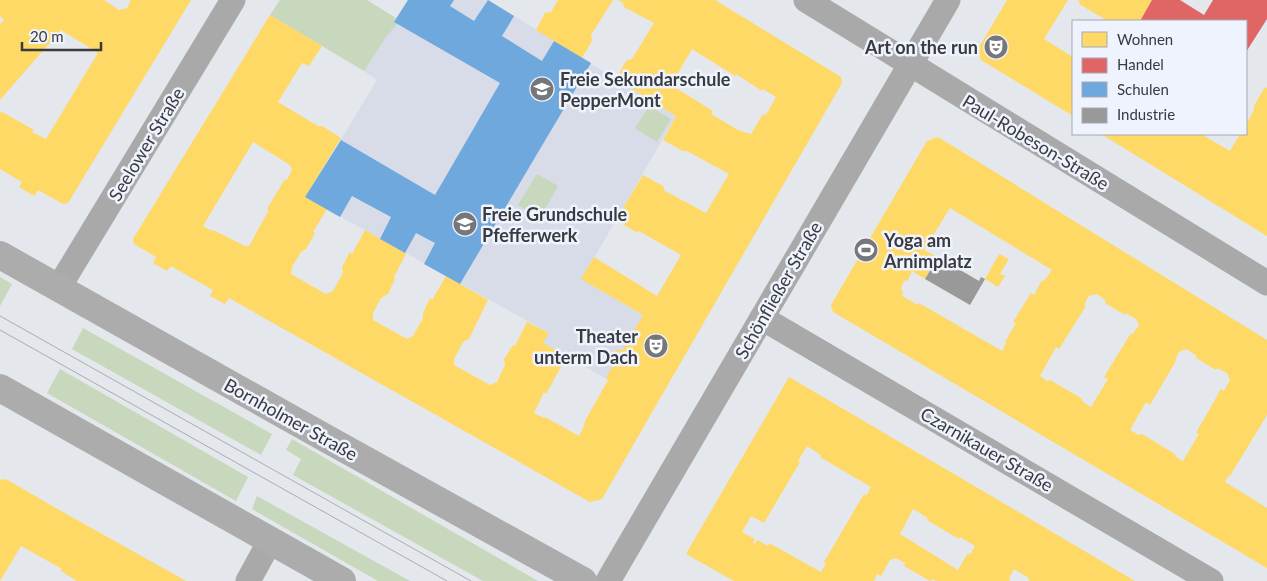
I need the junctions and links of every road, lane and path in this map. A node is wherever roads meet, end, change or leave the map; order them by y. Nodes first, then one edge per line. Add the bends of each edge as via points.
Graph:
1 (233, 0) edge
2 (806, 0) edge
3 (948, 0) edge
4 (910, 64) junction
5 (0, 254) edge
6 (1267, 283) edge
7 (58, 287) junction
8 (762, 318) junction
9 (1, 390) edge
10 (270, 541) junction
11 (248, 581) edge
12 (342, 581) edge
13 (583, 581) edge
14 (608, 581) edge
15 (1211, 581) edge

1 - 7 street, Seelower Straße
2 - 4 street, Paul-Robeson-Straße
3 - 4 street, Schönfließer Straße
4 - 6 street, Paul-Robeson-Straße
4 - 8 street, Schönfließer Straße
5 - 7 main road, Bornholmer Straße
7 - 13 main road, Bornholmer Straße
8 - 14 street, Schönfließer Straße
8 - 15 street, Czarnikauer Straße
9 - 10 main road
10 - 11 street
10 - 12 main road

